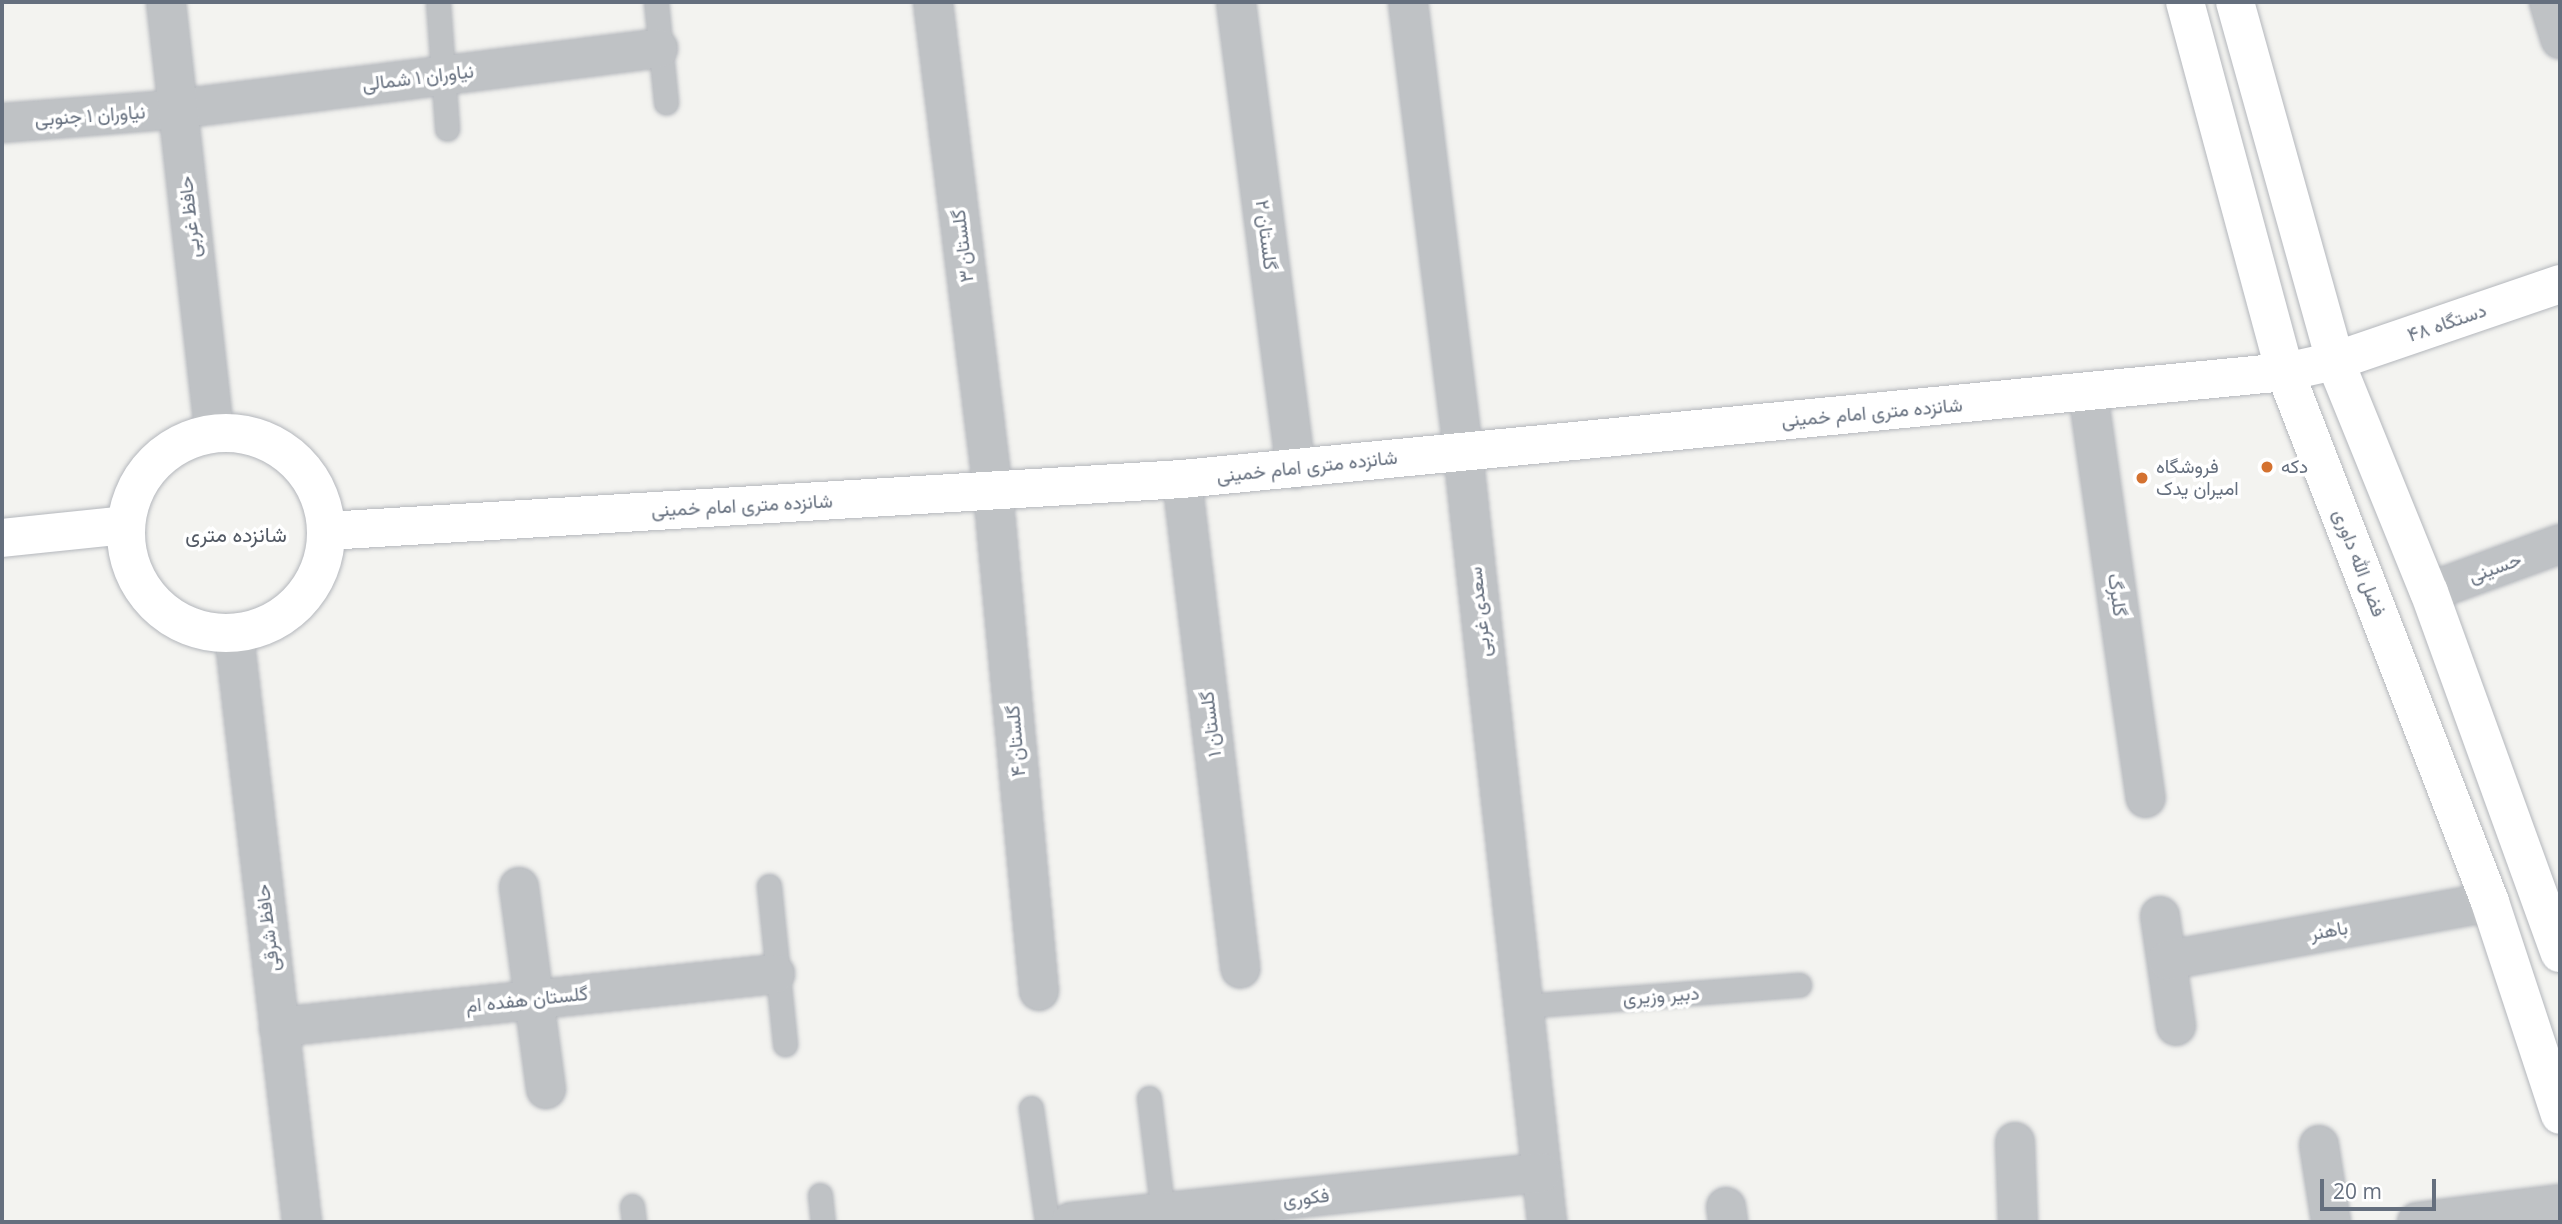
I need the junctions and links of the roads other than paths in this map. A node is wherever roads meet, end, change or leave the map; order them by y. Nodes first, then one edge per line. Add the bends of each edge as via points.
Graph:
1 (166, 2) edge
2 (438, 2) edge
3 (656, 2) edge
4 (933, 2) edge
5 (1236, 2) edge
6 (1408, 2) edge
7 (2185, 2) edge
8 (2235, 2) edge
9 (2549, 2) edge
10 (2560, 39) edge
11 (658, 48) junction
12 (443, 74) junction
13 (666, 103) dead end
14 (2261, 108) junction
15 (178, 109) junction
16 (2, 123) edge
17 (2215, 125) junction
18 (447, 129) dead end
19 (2560, 284) edge
20 (2335, 361) junction
21 (2285, 372) junction
22 (2088, 393) junction
23 (214, 432) junction
24 (1463, 452) junction
25 (1296, 469) junction
26 (1182, 479) junction
27 (993, 491) junction
28 (125, 524) junction
29 (327, 531) junction
30 (2, 537) edge
31 (2560, 544) edge
32 (2429, 592) junction
33 (234, 634) junction
34 (2146, 798) dead end
35 (769, 886) dead end
36 (519, 887) dead end
37 (2490, 902) junction
38 (2160, 916) dead end
39 (2560, 953) edge
40 (2168, 960) junction
41 (1240, 969) dead end
42 (775, 974) junction
43 (1799, 985) dead end
44 (1039, 991) dead end
45 (534, 1000) junction
46 (1523, 1006) junction
47 (2176, 1026) dead end
48 (279, 1027) junction
49 (785, 1044) dead end
50 (546, 1089) dead end
51 (1149, 1098) dead end
52 (1031, 1108) dead end
53 (2560, 1115) edge
54 (2015, 1142) dead end
55 (2319, 1145) dead end
56 (1541, 1173) junction
57 (820, 1195) dead end
58 (2560, 1204) edge
59 (1163, 1217) edge
60 (302, 1222) edge
61 (822, 1222) edge
62 (1047, 1222) edge
63 (1072, 1222) edge
64 (1547, 1222) edge
65 (2018, 1222) edge
66 (2331, 1222) edge
67 (2417, 1222) edge

1 - 15 street, حافظ غربی
2 - 12 lane
3 - 11 lane
4 - 27 street, گلستان ۳
5 - 25 street, گلستان ۲
6 - 24 street, سعدی غربی
7 - 17 main road, فضل الله داوری
8 - 14 main road
9 - 10 street
11 - 12 street, نیاوران ۱ شمالی
11 - 13 lane
12 - 15 street, نیاوران ۱ شمالی
12 - 18 lane
14 - 17 main road
14 - 20 main road
15 - 16 street, نیاوران ۱ جنوبی
15 - 23 street, حافظ غربی
17 - 21 main road, فضل الله داوری
19 - 20 main road, ۴۸ دستگاه
20 - 21 main road, ۴۸ دستگاه
20 - 32 main road
21 - 22 main road, شانزده متری امام خمینی
21 - 37 main road, فضل الله داوری
22 - 24 main road, شانزده متری امام خمینی
22 - 34 street, گلبرگ
23 - 28 main road via 181,442 153,462 134,491
23 - 29 main road via 242,433 269,441 293,456 322,503
24 - 25 main road, شانزده متری امام خمینی
24 - 46 street, سعدی غربی
25 - 26 main road, شانزده متری امام خمینی
26 - 27 main road, شانزده متری امام خمینی
26 - 41 street, گلستان ۱
27 - 29 main road, شانزده متری امام خمینی
27 - 44 street, گلستان ۴
28 - 30 main road
28 - 33 main road via 129,559 143,591 159,607 199,630
29 - 33 main road via 323,561 310,589 290,612 263,627
31 - 32 street, حسینی
32 - 39 main road
33 - 48 street, حافظ شرقی
35 - 42 lane
36 - 45 street
37 - 40 street, باهنر
37 - 53 main road, فضل الله داوری
38 - 40 street
40 - 47 street
42 - 45 street, گلستان هفده ام
42 - 49 lane
43 - 46 lane, دبیر وزیری
45 - 48 street, گلستان هفده ام
45 - 50 street
46 - 56 street, سعدی غربی
48 - 60 street, حافظ شرقی
51 - 59 lane
52 - 62 lane
54 - 65 street
55 - 66 street
56 - 59 street, فکوری
56 - 64 street, سعدی غربی
57 - 61 lane
58 - 67 street
59 - 63 street, فکوری

